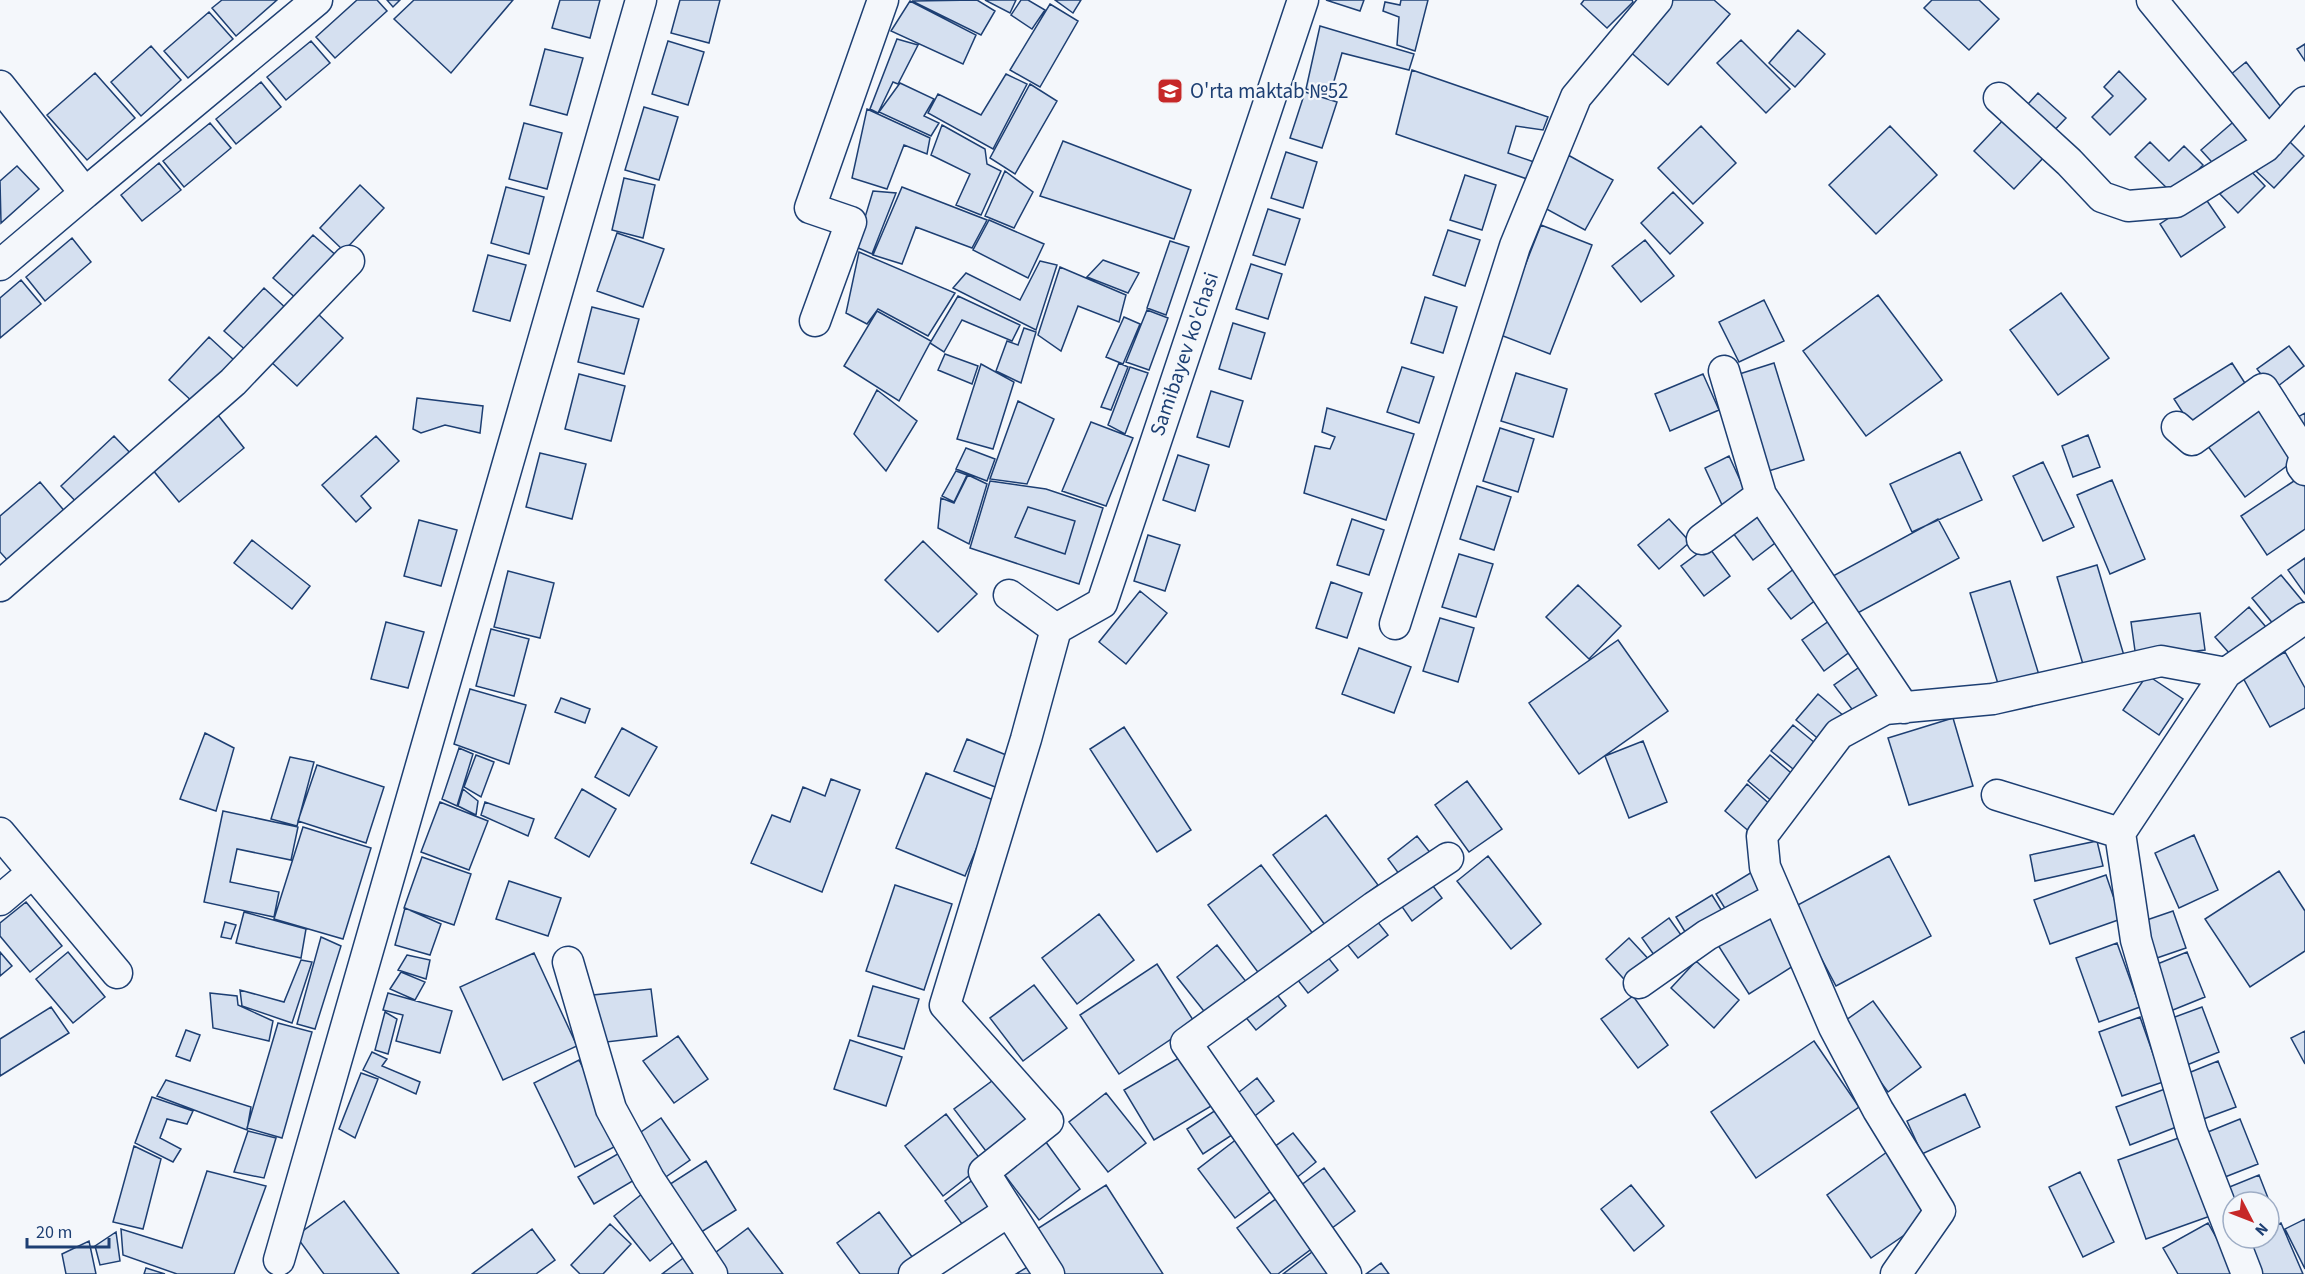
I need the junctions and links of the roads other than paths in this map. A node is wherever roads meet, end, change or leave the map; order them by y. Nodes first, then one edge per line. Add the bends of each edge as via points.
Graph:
1 (317, 0) edge
2 (641, 0) edge
3 (883, 0) edge
4 (1303, 0) edge
5 (1657, 0) edge
6 (2152, 0) edge
7 (0, 86) edge
8 (1999, 98) dead end
9 (2305, 102) edge
10 (2269, 143) junction
11 (86, 193) junction
12 (349, 261) dead end
13 (0, 265) edge
14 (815, 321) dead end
15 (1724, 371) dead end
16 (2177, 427) dead end
17 (2305, 470) edge
18 (1761, 495) junction
19 (1702, 539) dead end
20 (0, 586) edge
21 (1010, 595) dead end
22 (2305, 618) edge
23 (1395, 624) dead end
24 (1056, 629) junction
25 (2226, 673) junction
26 (1904, 708) junction
27 (1997, 795) dead end
28 (0, 833) edge
29 (2120, 833) junction
30 (1448, 858) dead end
31 (32, 873) junction
32 (1778, 897) junction
33 (0, 900) edge
34 (568, 962) dead end
35 (117, 973) dead end
36 (1639, 983) dead end
37 (1009, 1211) junction
38 (279, 1260) dead end
39 (711, 1274) edge
40 (914, 1274) edge
41 (1049, 1274) edge
42 (1346, 1274) edge
43 (1896, 1274) edge
44 (2247, 1274) edge

1 - 11 street
2 - 38 street
3 - 14 street via 810,208 851,222
4 - 24 street, Samibayev ko'chasi via 1102,603
5 - 23 street via 1576,97 1515,246
6 - 10 street
7 - 11 street
8 - 10 street via 2103,197 2128,206 2176,202
9 - 10 street
11 - 13 street
12 - 20 street via 233,382
15 - 18 street
16 - 17 street via 2192,440 2263,389 2305,455 2301,465
18 - 19 street
18 - 26 street
21 - 24 street
22 - 25 street
24 - 37 street via 945,1005 1048,1121 984,1172
25 - 26 street via 2161,661 1993,699
25 - 29 street
26 - 32 street via 1885,709 1839,734 1762,836 1765,867
27 - 29 street
28 - 31 street
29 - 44 street via 2136,940 2192,1132
30 - 42 street via 1186,1043
31 - 33 street
31 - 35 street
32 - 36 street via 1707,934
32 - 43 street via 1834,1027 1878,1110 1940,1211
34 - 39 street via 611,1109 649,1179
37 - 40 street
37 - 41 street

